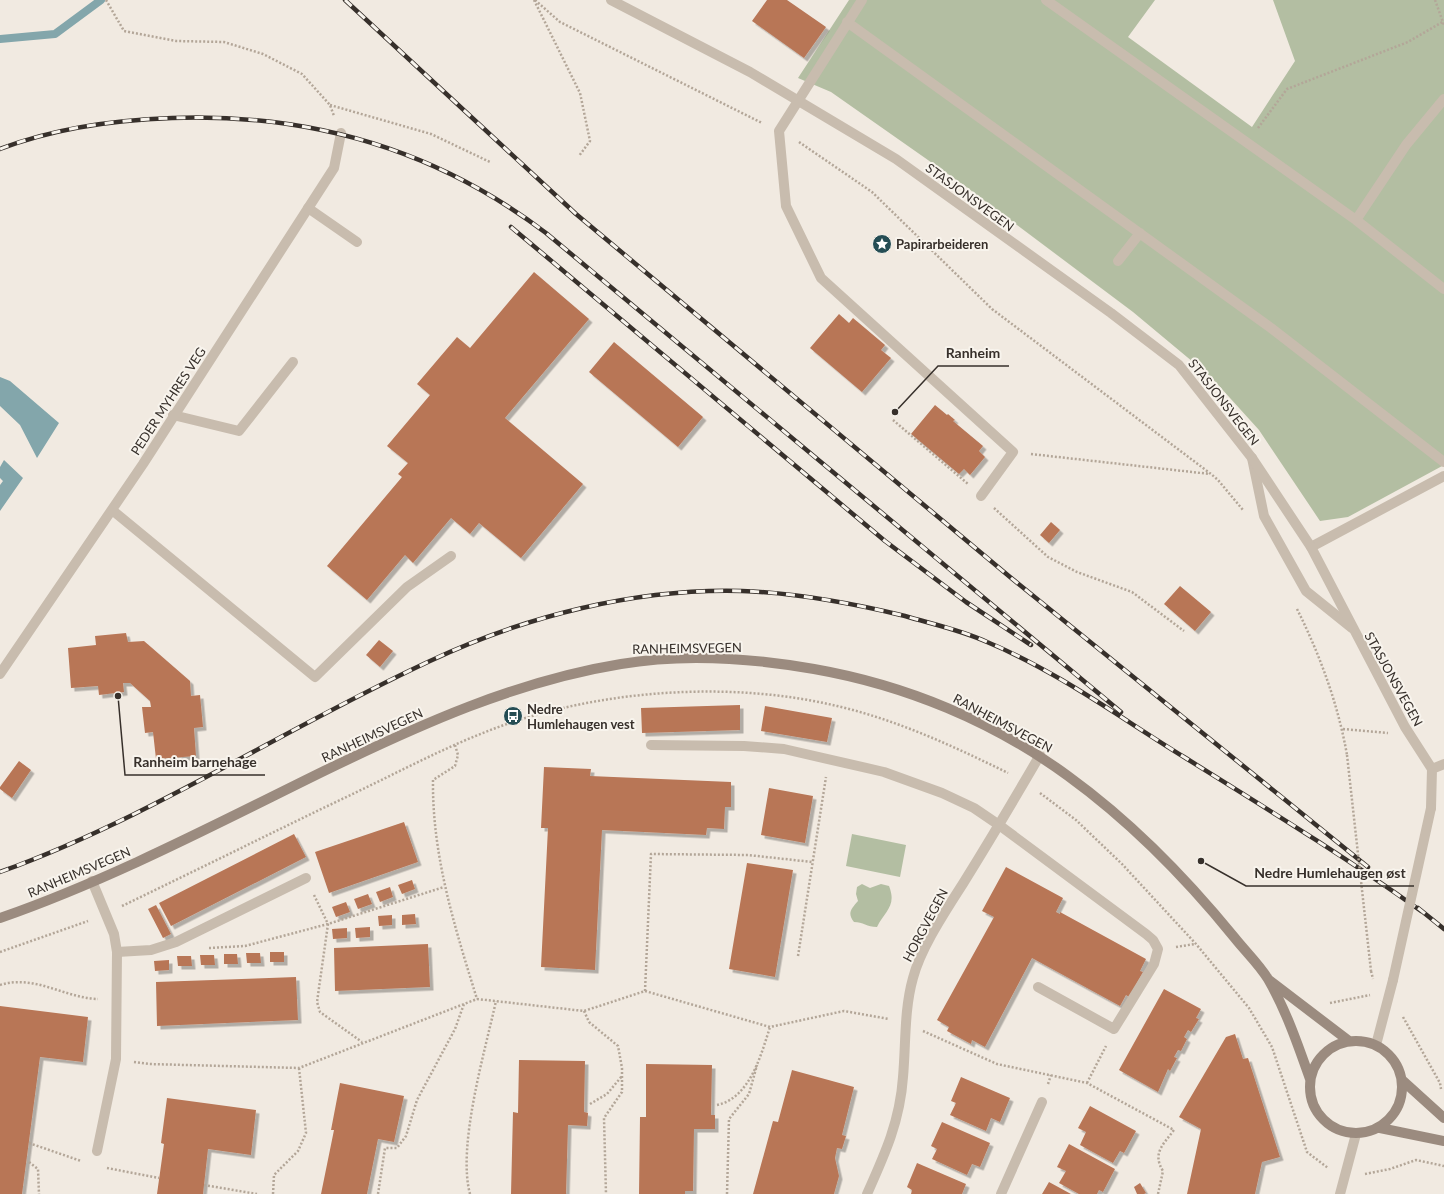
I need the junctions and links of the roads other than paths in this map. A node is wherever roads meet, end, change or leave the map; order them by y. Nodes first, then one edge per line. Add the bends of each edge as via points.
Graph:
1 (611, 0) edge
2 (862, 0) edge
3 (1046, 0) edge
4 (847, 22) junction
5 (1444, 99) edge
6 (798, 100) junction
7 (341, 133) road end
8 (308, 208) junction
9 (1356, 220) junction
10 (1140, 233) junction
11 (357, 242) dead end
12 (1118, 261) dead end
13 (1444, 289) edge
14 (293, 362) dead end
15 (173, 415) junction
16 (1252, 458) junction
17 (1444, 462) edge
18 (1444, 476) edge
19 (981, 496) road end
20 (112, 510) junction
21 (1311, 547) junction
22 (451, 556) dead end
23 (1352, 628) junction
24 (0, 674) edge
25 (652, 745) dead end
26 (1040, 755) junction
27 (1444, 764) edge
28 (1432, 769) junction
29 (999, 825) junction
30 (306, 878) road end
31 (92, 881) junction
32 (0, 918) edge
33 (117, 952) junction
34 (1267, 978) junction
35 (1038, 987) dead end
36 (1349, 1041) junction
37 (1376, 1045) junction
38 (1310, 1079) junction
39 (1402, 1080) junction
40 (1042, 1102) dead end
41 (1444, 1118) edge
42 (1380, 1128) junction
43 (1356, 1134) junction
44 (1444, 1141) edge
45 (97, 1151) dead end
46 (867, 1194) edge
47 (1001, 1194) edge
48 (1340, 1194) edge

1 - 6 street, STASJONSVEGEN via 750,72
2 - 4 street
3 - 9 street
4 - 6 street
4 - 10 street
5 - 9 street via 1406,145
6 - 16 street, STASJONSVEGEN via 896,159 1111,313 1178,365
6 - 19 street via 778,131 786,206 821,278 1013,452
7 - 8 street, PEDER MYHRES VEG via 334,168
8 - 11 street
8 - 15 street, PEDER MYHRES VEG
9 - 13 street
10 - 12 street
10 - 17 street via 1270,328
14 - 15 street via 239,431
15 - 20 street, PEDER MYHRES VEG
16 - 21 street, STASJONSVEGEN
16 - 23 street via 1264,516 1306,591
18 - 21 street
20 - 22 street via 316,677 407,587
20 - 24 street, PEDER MYHRES VEG
21 - 23 street, STASJONSVEGEN
23 - 28 street, STASJONSVEGEN via 1405,727
25 - 29 street via 784,749 828,759 884,772 942,793 974,808
26 - 29 street, HORGVEGEN
26 - 31 street, RANHEIMSVEGEN via 968,716 913,694 854,676 790,664 732,658 624,663 517,689 457,711 395,737
26 - 34 street, RANHEIMSVEGEN via 1095,795 1153,849 1211,909
27 - 28 street
28 - 37 street, bridge via 1431,808
29 - 35 street via 1153,940 1158,949 1154,964 1114,1029
29 - 46 street, HORGVEGEN via 921,956 913,976 905,1022 904,1077 898,1112 890,1141
30 - 33 street via 176,942 151,950
31 - 32 street, RANHEIMSVEGEN
31 - 33 street via 114,934
33 - 45 street via 116,1059
34 - 36 street, RANHEIMSVEGEN
34 - 38 street, RANHEIMSVEGEN via 1293,1032
36 - 37 street
36 - 38 street via 1337,1044 1326,1051 1316,1064
37 - 39 street via 1388,1053 1398,1066
38 - 43 street via 1310,1095 1315,1110 1326,1123 1340,1131
39 - 41 street
39 - 42 street via 1402,1096 1397,1110
40 - 47 street
42 - 43 street
42 - 44 street
43 - 48 street

